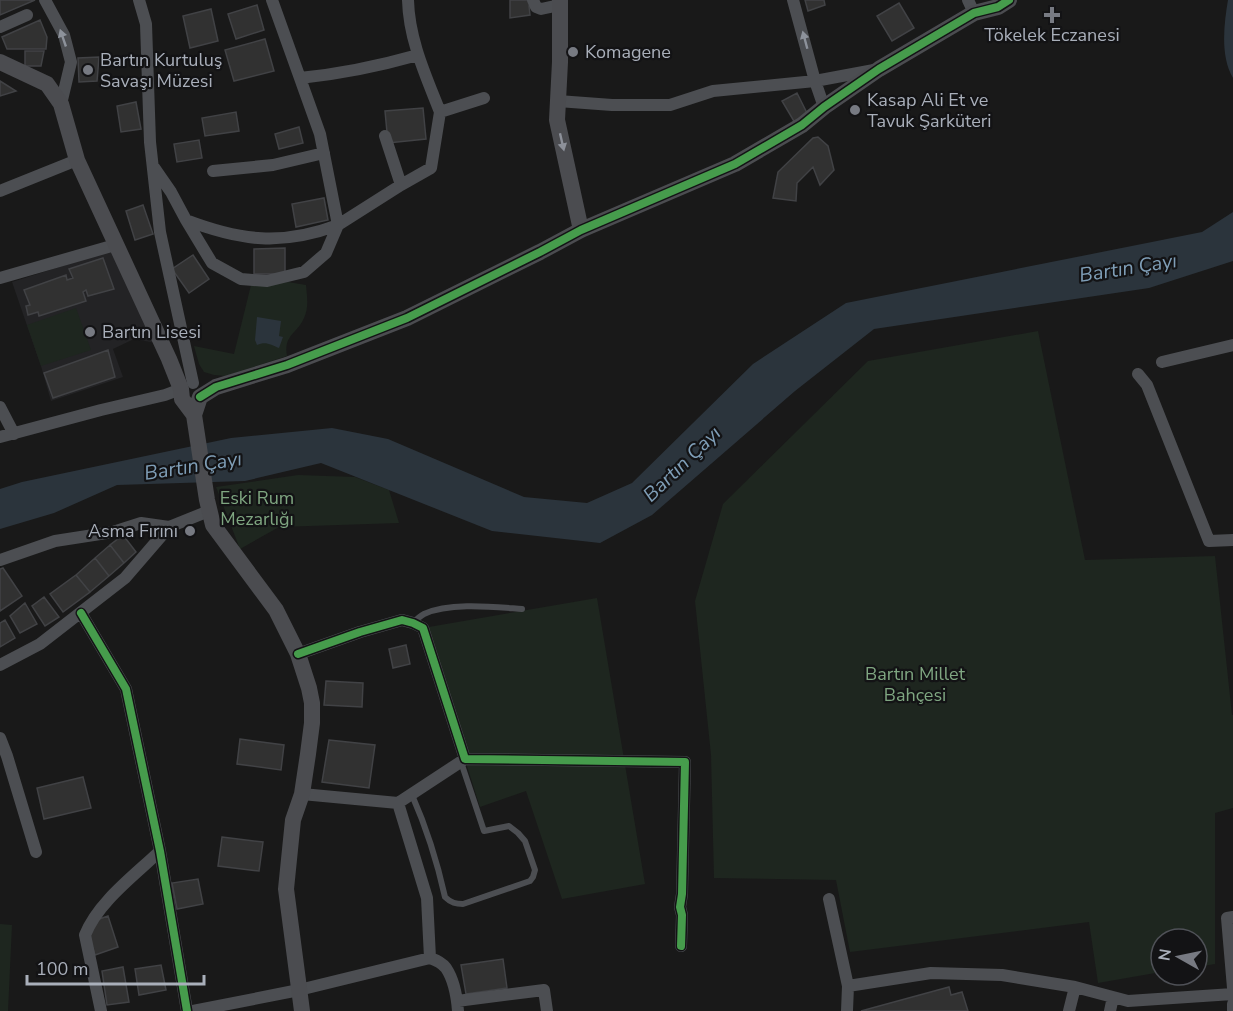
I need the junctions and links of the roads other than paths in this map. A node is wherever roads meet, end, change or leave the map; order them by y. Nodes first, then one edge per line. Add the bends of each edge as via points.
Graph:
1 (45, 0) edge
2 (139, 0) edge
3 (272, 0) edge
4 (408, 0) edge
5 (533, 0) edge
6 (794, 0) edge
7 (1009, 0) edge
8 (560, 3) edge
9 (971, 7) edge
10 (27, 15) dead end
11 (0, 27) edge
12 (418, 55) junction
13 (0, 62) edge
14 (879, 69) junction
15 (66, 78) junction
16 (300, 78) junction
17 (815, 81) junction
18 (47, 84) junction
19 (484, 98) dead end
20 (558, 101) junction
21 (61, 104) junction
22 (824, 107) junction
23 (440, 112) junction
24 (385, 136) dead end
25 (324, 153) junction
26 (77, 160) junction
27 (153, 166) junction
28 (213, 171) dead end
29 (401, 184) junction
30 (0, 191) edge
31 (186, 220) junction
32 (339, 225) junction
33 (582, 230) junction
34 (115, 245) junction
35 (0, 278) edge
36 (1233, 345) edge
37 (1162, 363) dead end
38 (1138, 374) dead end
39 (188, 395) junction
40 (0, 406) edge
41 (14, 434) junction
42 (0, 438) edge
43 (208, 506) junction
44 (169, 527) junction
45 (1233, 540) edge
46 (0, 560) edge
47 (522, 609) dead end
48 (81, 613) junction
49 (413, 622) junction
50 (297, 654) junction
51 (0, 665) edge
52 (0, 738) edge
53 (463, 761) junction
54 (302, 794) junction
55 (412, 795) junction
56 (398, 803) junction
57 (160, 851) junction
58 (36, 852) dead end
59 (829, 899) dead end
60 (1233, 916) edge
61 (681, 946) dead end
62 (430, 958) junction
63 (848, 986) junction
64 (1075, 987) junction
65 (1233, 988) edge
66 (299, 990) junction
67 (1233, 994) edge
68 (1113, 997) junction
69 (1233, 1004) edge
70 (457, 1006) edge
71 (101, 1011) edge
72 (187, 1011) edge
73 (193, 1011) edge
74 (302, 1011) edge
75 (547, 1011) edge
76 (847, 1011) edge
77 (1069, 1011) edge
78 (1110, 1011) edge
79 (1233, 1011) edge

15 -> 1 street via 70,62 64,35
2 - 27 street via 146,24
3 - 16 street
4 - 12 street
5 - 8 street via 536,8 541,9
17 -> 6 street
7 - 9 street via 998,7
8 - 20 street
9 - 14 street
10 - 11 street
12 - 16 street via 348,72
12 - 23 street
13 - 18 street
14 - 17 street
14 - 22 street
15 - 18 street
15 - 21 street
16 - 25 street
17 - 20 street via 713,91 670,105
17 - 22 street
18 - 21 street
19 - 23 street
20 -> 33 street via 557,120
21 - 26 street
22 - 33 street via 802,125 735,164
23 - 29 street via 432,168
24 - 29 street
25 - 28 street via 273,165
25 - 32 street
26 - 30 street
26 - 34 street
27 - 31 street
27 - 39 street via 160,232
29 - 32 street
31 - 32 street via 233,235 267,239 301,236
31 - 32 street via 212,263 241,279 267,281 304,272 326,254
33 - 39 street via 407,318 287,365
34 - 35 street
34 - 39 street
36 - 37 street
38 - 45 street via 1147,385 1209,541
39 - 41 street via 101,410
39 - 43 street
40 - 41 street
41 - 42 street
43 - 44 street
43 - 50 street via 213,525 276,610
44 - 46 street via 141,523 113,532 55,541
44 - 48 street via 125,578
47 - 49 lane via 492,606 436,610
48 - 51 street via 40,644
48 - 57 street via 126,689
49 - 50 street via 402,620
49 - 53 street via 423,628
50 - 54 street via 312,703
52 - 58 street
53 - 55 street
53 - 55 lane via 484,831 509,826 518,833 525,841 535,870 530,881 463,904 448,900
53 - 61 street via 685,762
54 - 56 street
54 - 66 street via 293,820 286,889
55 - 56 street
56 - 62 street via 427,898
57 - 71 street via 108,900 85,935
57 - 72 street
59 - 63 street
60 - 65 street via 1227,918
62 - 66 street
62 - 70 street via 446,969
63 - 64 street via 931,973 1002,975
63 - 76 street
64 - 68 street
64 - 77 street
66 - 73 street
66 - 74 street
67 - 68 street via 1128,1001
68 - 78 street
69 - 79 street
70 - 75 street via 544,990

